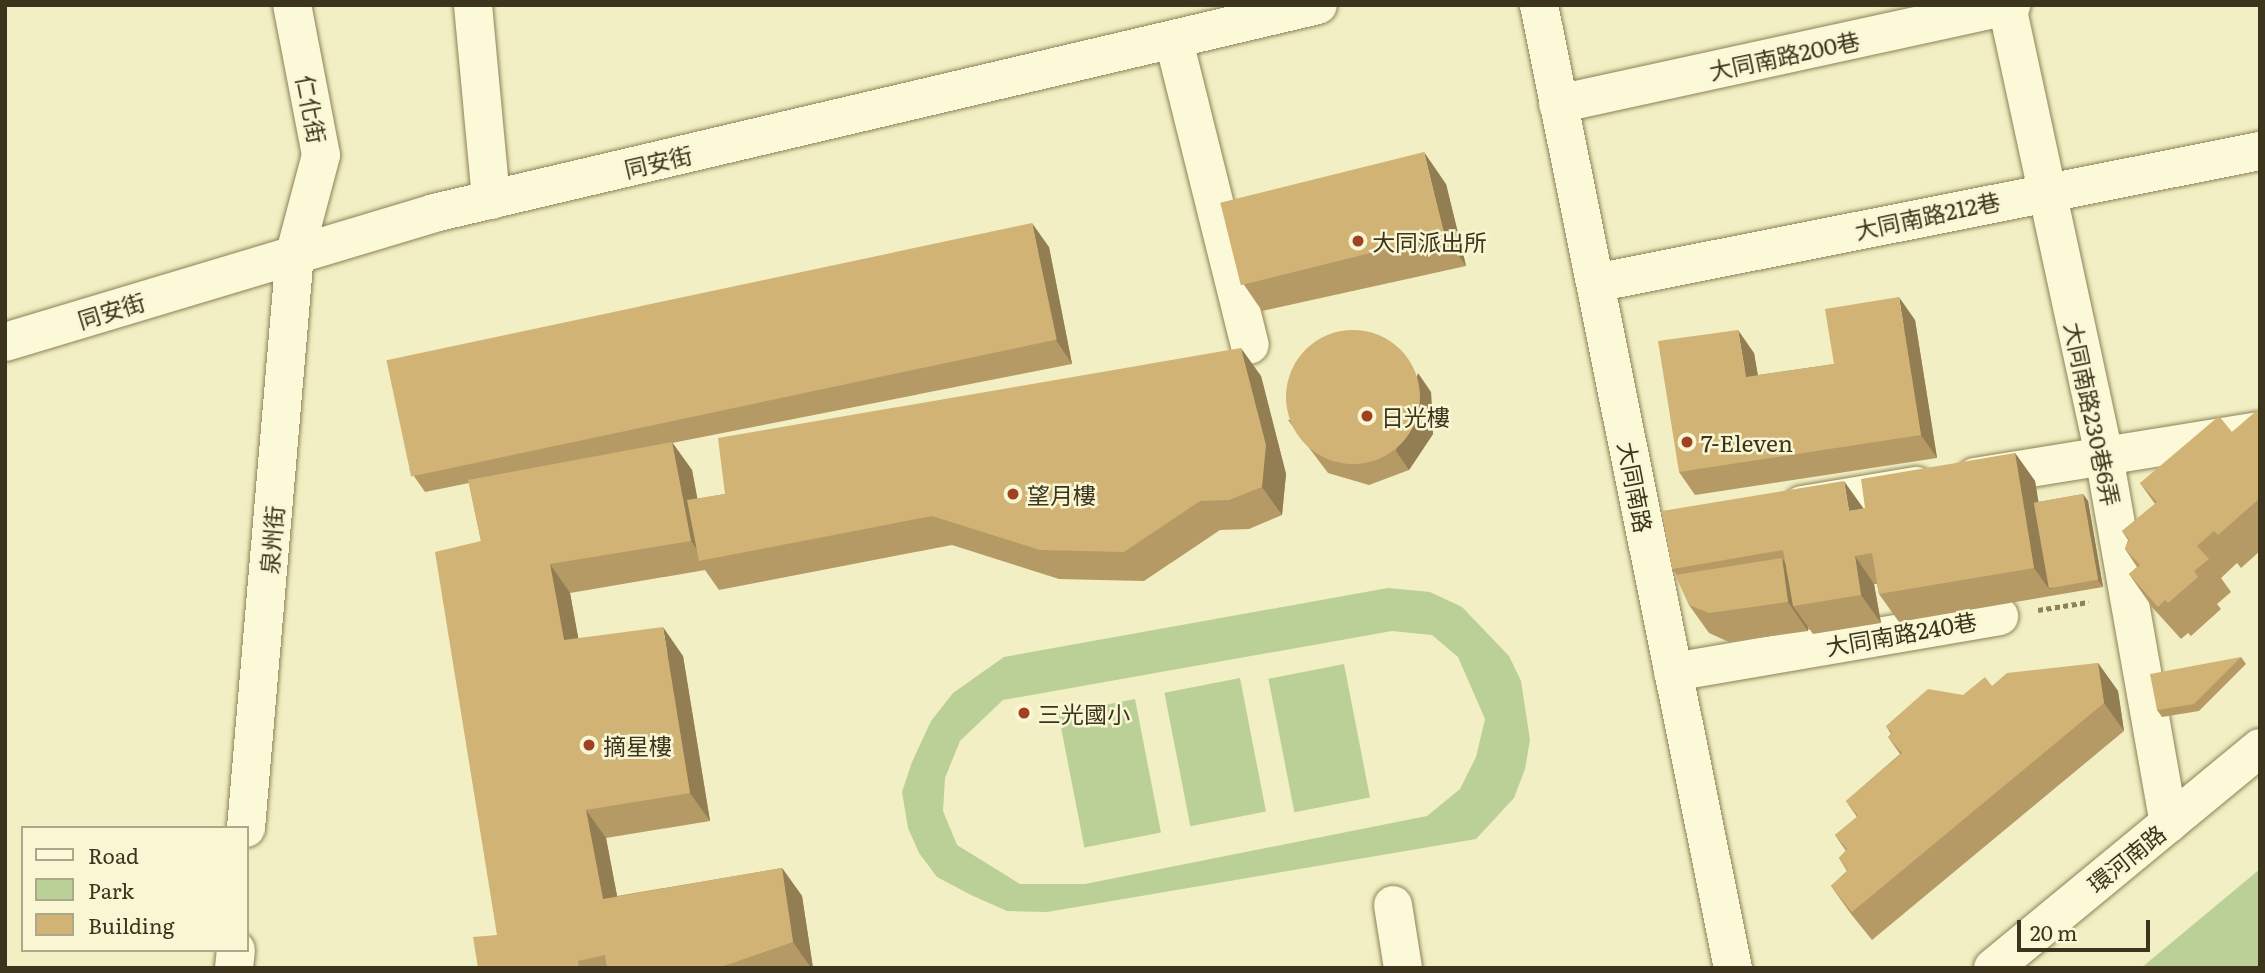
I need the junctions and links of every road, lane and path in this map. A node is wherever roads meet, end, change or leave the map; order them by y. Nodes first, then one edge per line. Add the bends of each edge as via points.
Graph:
1 (292, 5) edge
2 (473, 5) edge
3 (1318, 5) edge
4 (1539, 5) edge
5 (2009, 6) edge
6 (1174, 41) junction
7 (1558, 104) junction
8 (2260, 151) edge
9 (2043, 191) junction
10 (491, 200) junction
11 (295, 253) junction
12 (1595, 283) junction
13 (5, 342) edge
14 (1251, 345) dead end
15 (2260, 431) edge
16 (2104, 456) junction
17 (1766, 510) edge
18 (1685, 524) edge
19 (1644, 530) junction
20 (2128, 595) junction
21 (1999, 616) joint
22 (1673, 672) junction
23 (2260, 748) edge
24 (2169, 823) junction
25 (246, 826) edge
26 (1393, 905) dead end
27 (1403, 968) edge
28 (1733, 968) edge
29 (1993, 968) edge

1 - 11 street, 仁化街 via 321,155
2 - 10 street
3 - 6 street, 同安街
4 - 7 street, 大同南路
5 - 7 street, 大同南路200巷
5 - 9 street, 大同南路230巷6弄
6 - 10 street, 同安街
6 - 14 street
7 - 12 street, 大同南路
8 - 9 street, 大同南路212巷
9 - 12 street, 大同南路212巷
9 - 16 street, 大同南路230巷6弄
10 - 11 street, 同安街
11 - 13 street, 同安街
11 - 25 street, 泉州街
12 - 19 street, 大同南路
15 - 16 street
16 - 17 street
16 - 20 street, 大同南路230巷6弄
18 - 19 street
19 - 22 street, 大同南路
20 - 21 path, 大同南路240巷
20 - 24 street, 大同南路230巷6弄
21 - 22 street, 大同南路240巷
22 - 28 street, 大同南路
23 - 24 street, 環河南路
24 - 29 street, 環河南路
26 - 27 street

